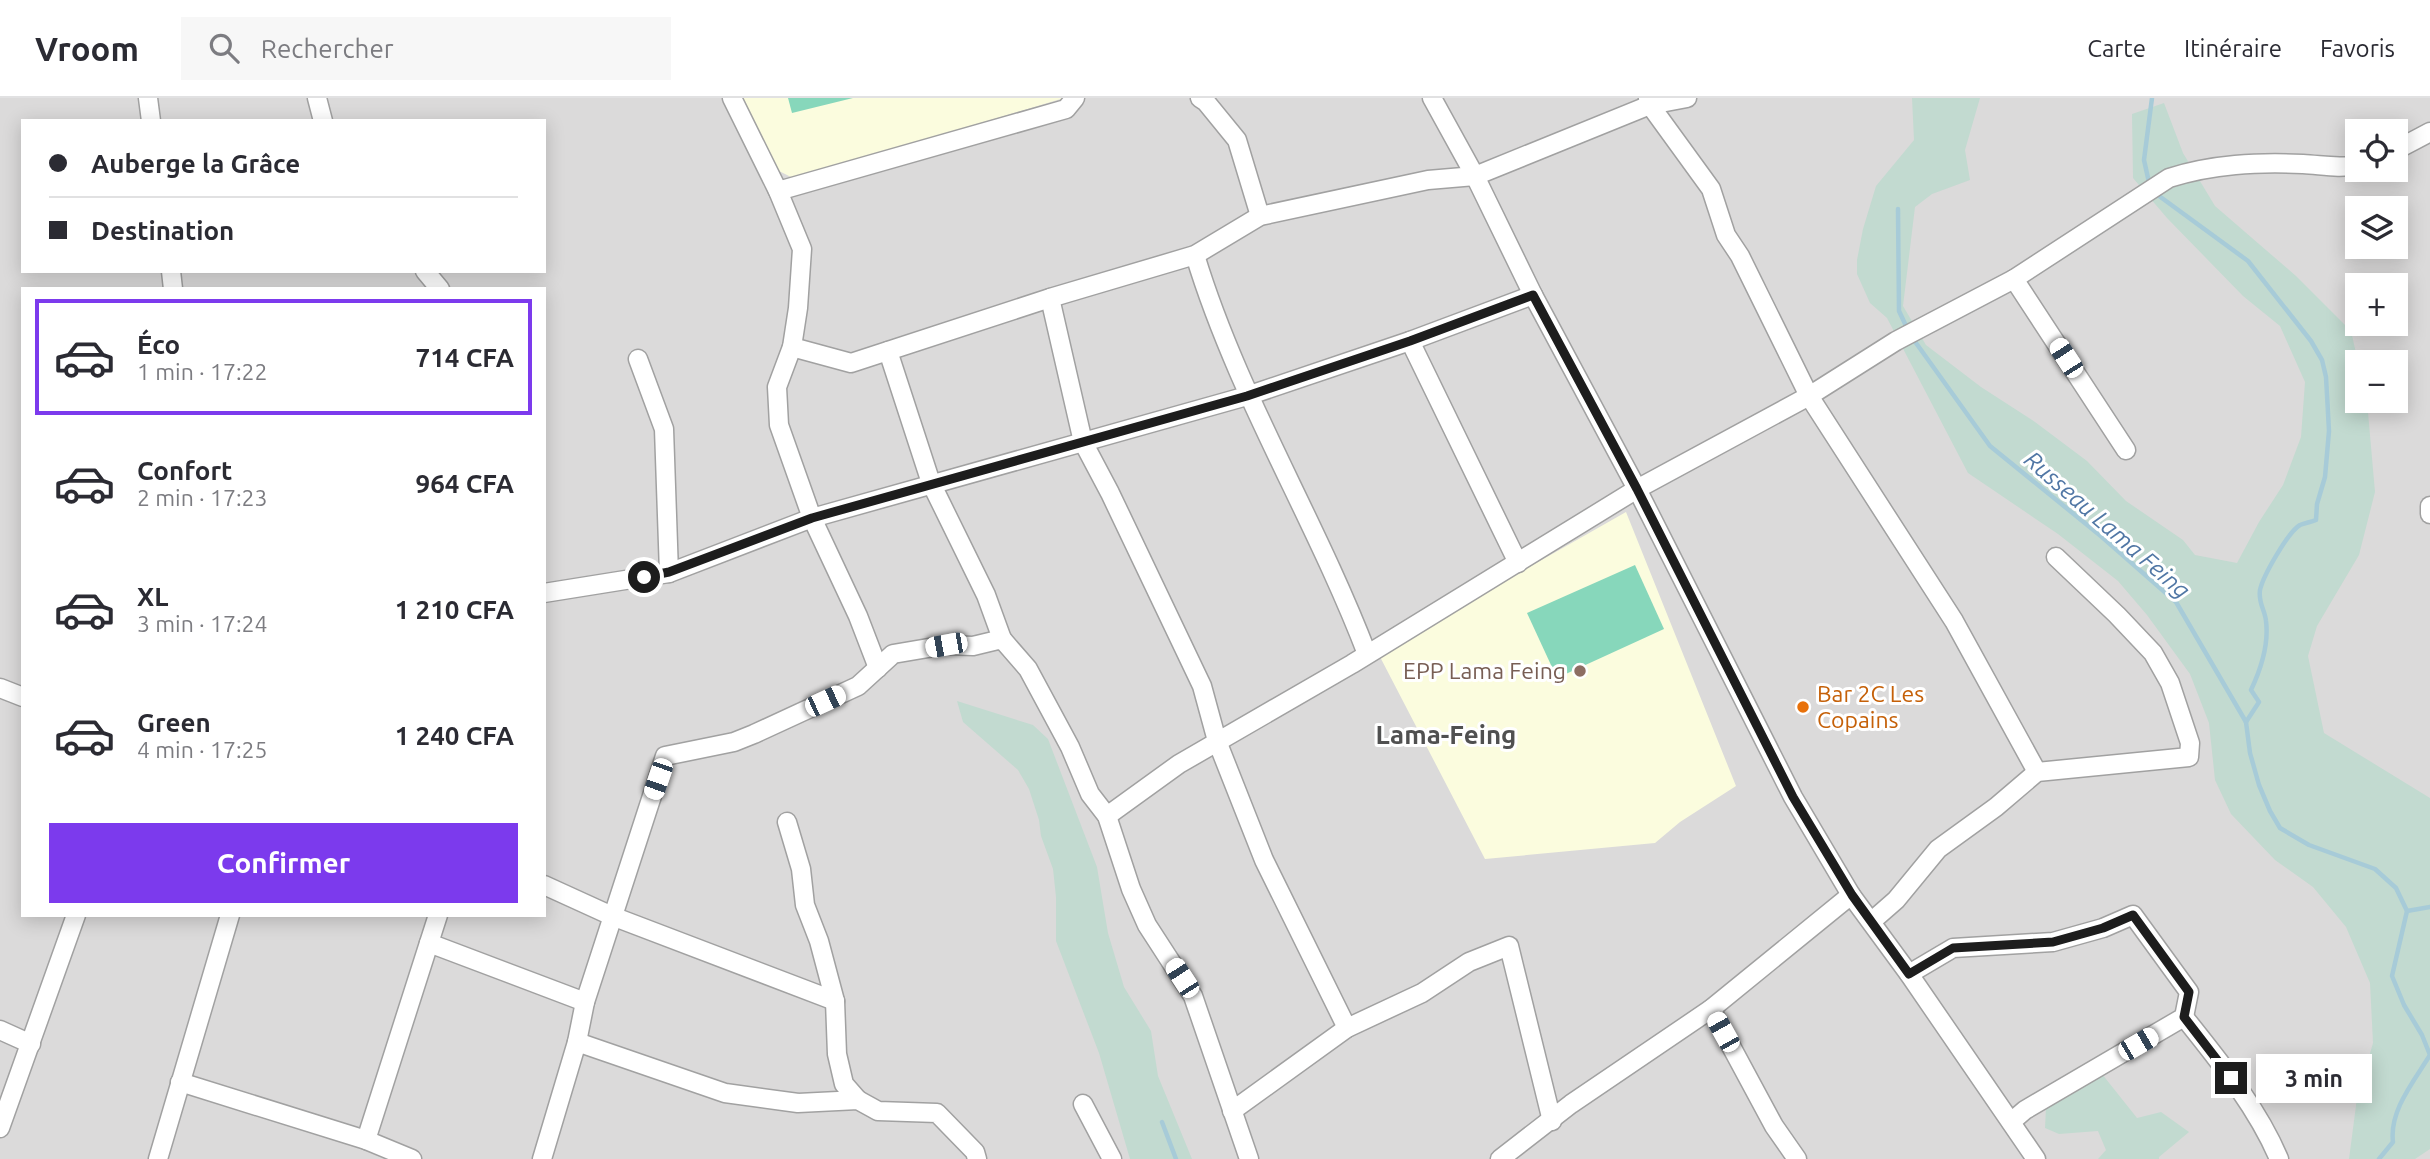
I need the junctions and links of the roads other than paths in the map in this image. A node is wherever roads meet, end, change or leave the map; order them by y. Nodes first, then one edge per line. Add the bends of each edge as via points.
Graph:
1 (148, 98) edge
2 (317, 98) edge
3 (733, 98) edge
4 (1075, 98) edge
5 (1199, 98) edge
6 (1432, 98) edge
7 (1687, 98) edge
8 (1649, 101) edge
9 (151, 119) edge
10 (322, 119) edge
11 (2428, 138) edge
12 (2408, 146) edge
13 (2345, 167) edge
14 (1475, 176) junction
15 (778, 191) junction
16 (1260, 216) junction
17 (1195, 255) junction
18 (427, 273) edge
19 (2014, 279) junction
20 (438, 287) edge
21 (1533, 295) junction
22 (1050, 298) junction
23 (1410, 341) junction
24 (792, 347) junction
25 (888, 351) junction
26 (638, 359) dead end
27 (1247, 396) junction
28 (1810, 396) junction
29 (1083, 442) junction
30 (2126, 450) dead end
31 (931, 483) junction
32 (1637, 489) junction
33 (2430, 506) edge
34 (2430, 514) edge
35 (812, 518) junction
36 (2056, 557) dead end
37 (1518, 563) junction
38 (669, 572) junction
39 (546, 593) edge
40 (1002, 639) junction
41 (1367, 654) junction
42 (878, 668) junction
43 (0, 688) edge
44 (21, 696) edge
45 (1217, 741) junction
46 (2037, 772) junction
47 (1107, 816) junction
48 (786, 822) dead end
49 (546, 886) edge
50 (1852, 895) junction
51 (612, 916) junction
52 (75, 917) edge
53 (229, 917) edge
54 (438, 917) edge
55 (1872, 921) junction
56 (429, 943) junction
57 (1909, 974) junction
58 (835, 1001) junction
59 (586, 1002) junction
60 (1711, 1009) junction
61 (2184, 1017) junction
62 (1346, 1028) junction
63 (0, 1030) edge
64 (577, 1042) junction
65 (31, 1044) junction
66 (180, 1082) junction
67 (858, 1100) junction
68 (1083, 1104) dead end
69 (1232, 1111) junction
70 (1552, 1121) junction
71 (2011, 1122) junction
72 (0, 1128) edge
73 (366, 1140) junction
74 (158, 1159) edge
75 (412, 1159) edge
76 (542, 1159) edge
77 (977, 1159) edge
78 (1112, 1159) edge
79 (1249, 1159) edge
80 (1500, 1159) edge
81 (1797, 1159) edge
82 (2035, 1159) edge
83 (2279, 1159) edge

1 - 9 street
2 - 10 street
3 - 15 street
4 - 15 street via 1066,109
5 - 16 street via 1237,140
6 - 14 street
7 - 8 street
8 - 14 street
8 - 28 street via 1711,189 1726,235
11 - 12 street
13 - 19 street via 2238,164 2169,178
14 - 16 street via 1427,180
14 - 21 street
15 - 24 street via 802,249
16 - 17 street
17 - 22 street
17 - 27 street
18 - 20 street
19 - 28 street via 1896,341
19 - 30 street
21 - 23 street
21 - 32 street
22 - 25 street
22 - 29 street
23 - 27 street
23 - 37 street
24 - 25 street via 851,363
24 - 35 street via 777,387 779,425
25 - 31 street
26 - 38 street via 664,429
27 - 29 street
27 - 41 street via 1334,572
28 - 32 street
28 - 46 street via 1954,621
29 - 31 street
29 - 45 street via 1202,686
31 - 35 street
31 - 40 street
32 - 37 street
32 - 50 street via 1793,797
33 - 34 street
35 - 38 street
35 - 42 street
36 - 46 street via 2153,653 2171,682 2190,743 2189,757
37 - 41 street
38 - 39 street
40 - 42 street via 893,654
40 - 47 street via 1028,669 1090,794
41 - 45 street
42 - 51 street via 858,686 754,734 665,756
43 - 44 street
45 - 47 street
45 - 62 street via 1264,860
46 - 55 street via 1938,849 1896,901
47 - 69 street via 1147,925 1193,996
48 - 58 street via 801,869 805,905
49 - 51 street
50 - 55 street
50 - 60 street
51 - 58 street
51 - 59 street
52 - 65 street
53 - 66 street
54 - 56 street
55 - 57 street
56 - 59 street
56 - 73 street
57 - 61 street via 1953,948 2053,942 2133,915 2189,992
57 - 71 street
58 - 67 street via 837,1054 844,1084
59 - 64 street
60 - 70 street
60 - 81 street via 1774,1126
61 - 71 street
61 - 83 street via 2270,1137
62 - 69 street
62 - 70 street via 1508,946
63 - 65 street
64 - 67 street via 725,1093 798,1103
64 - 76 street
65 - 72 street
66 - 73 street
66 - 74 street
67 - 77 street via 878,1111 937,1113
68 - 78 street
69 - 79 street
70 - 80 street
71 - 82 street
73 - 75 street

